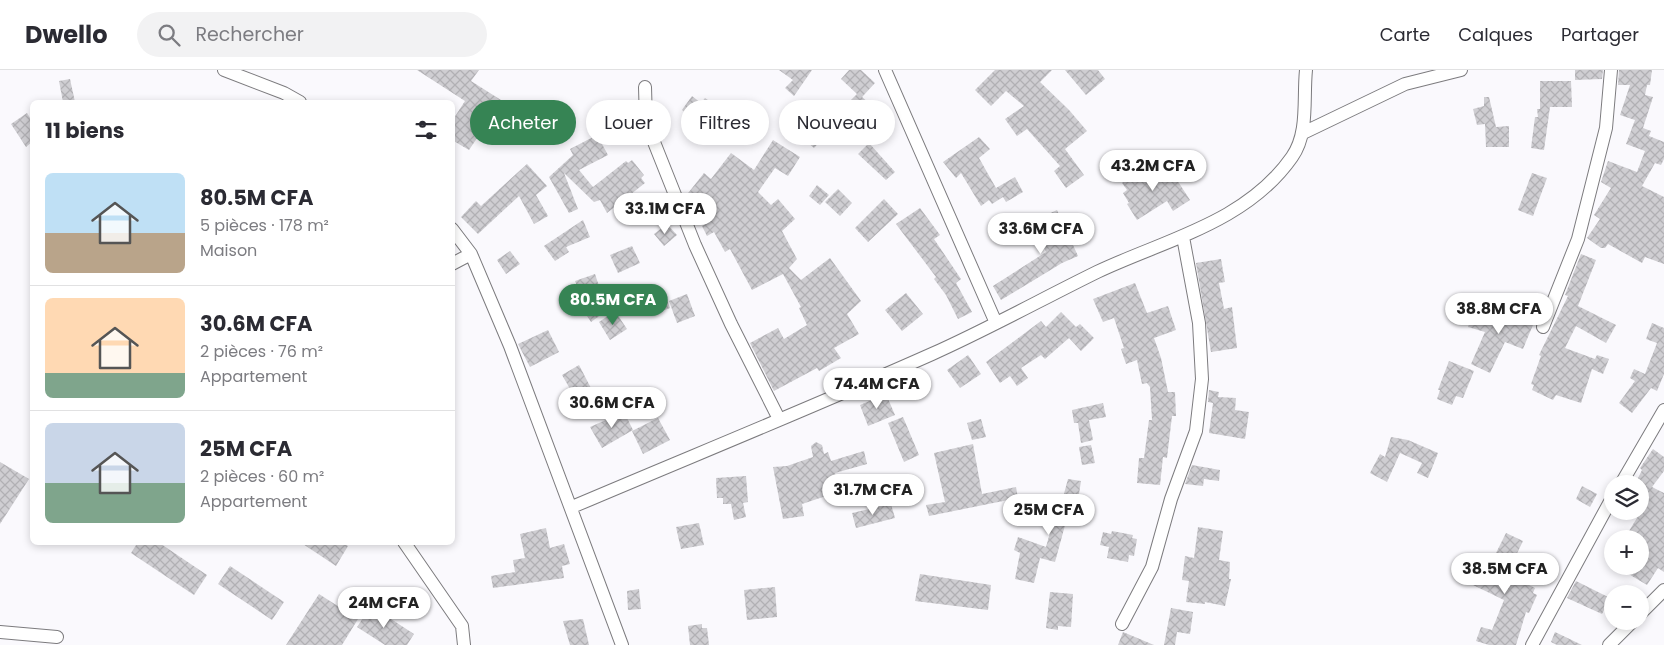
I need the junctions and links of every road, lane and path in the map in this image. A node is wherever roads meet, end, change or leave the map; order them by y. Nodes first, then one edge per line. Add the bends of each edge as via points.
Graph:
1 (224, 70) edge
2 (885, 70) edge
3 (1306, 70) edge
4 (1456, 70) edge
5 (1611, 70) edge
6 (645, 87) dead end
7 (296, 100) edge
8 (1303, 133) junction
9 (455, 234) edge
10 (1183, 237) junction
11 (471, 254) junction
12 (455, 262) edge
13 (996, 323) junction
14 (1543, 327) dead end
15 (1664, 410) edge
16 (779, 419) junction
17 (1626, 475) edge
18 (572, 507) junction
19 (1604, 513) edge
20 (406, 545) edge
21 (1664, 590) edge
22 (1649, 605) edge
23 (1122, 624) dead end
24 (1624, 630) edge
25 (0, 632) edge
26 (57, 637) dead end
27 (464, 645) edge
28 (622, 645) edge
29 (1532, 645) edge
30 (1609, 645) edge

1 - 7 street
2 - 13 street
3 - 8 street
4 - 8 street via 1405,84
5 - 14 street via 1606,128 1578,240
6 - 16 street via 646,122 695,245
8 - 10 street via 1293,156 1248,200
9 - 11 street
10 - 13 street via 1096,273
10 - 23 street via 1199,323 1202,379 1196,431 1171,499 1152,566
11 - 12 street
11 - 18 street
13 - 16 street
15 - 17 street
16 - 18 street
18 - 28 street
19 - 29 street
20 - 27 street via 462,626
21 - 22 street
24 - 30 street
25 - 26 street

